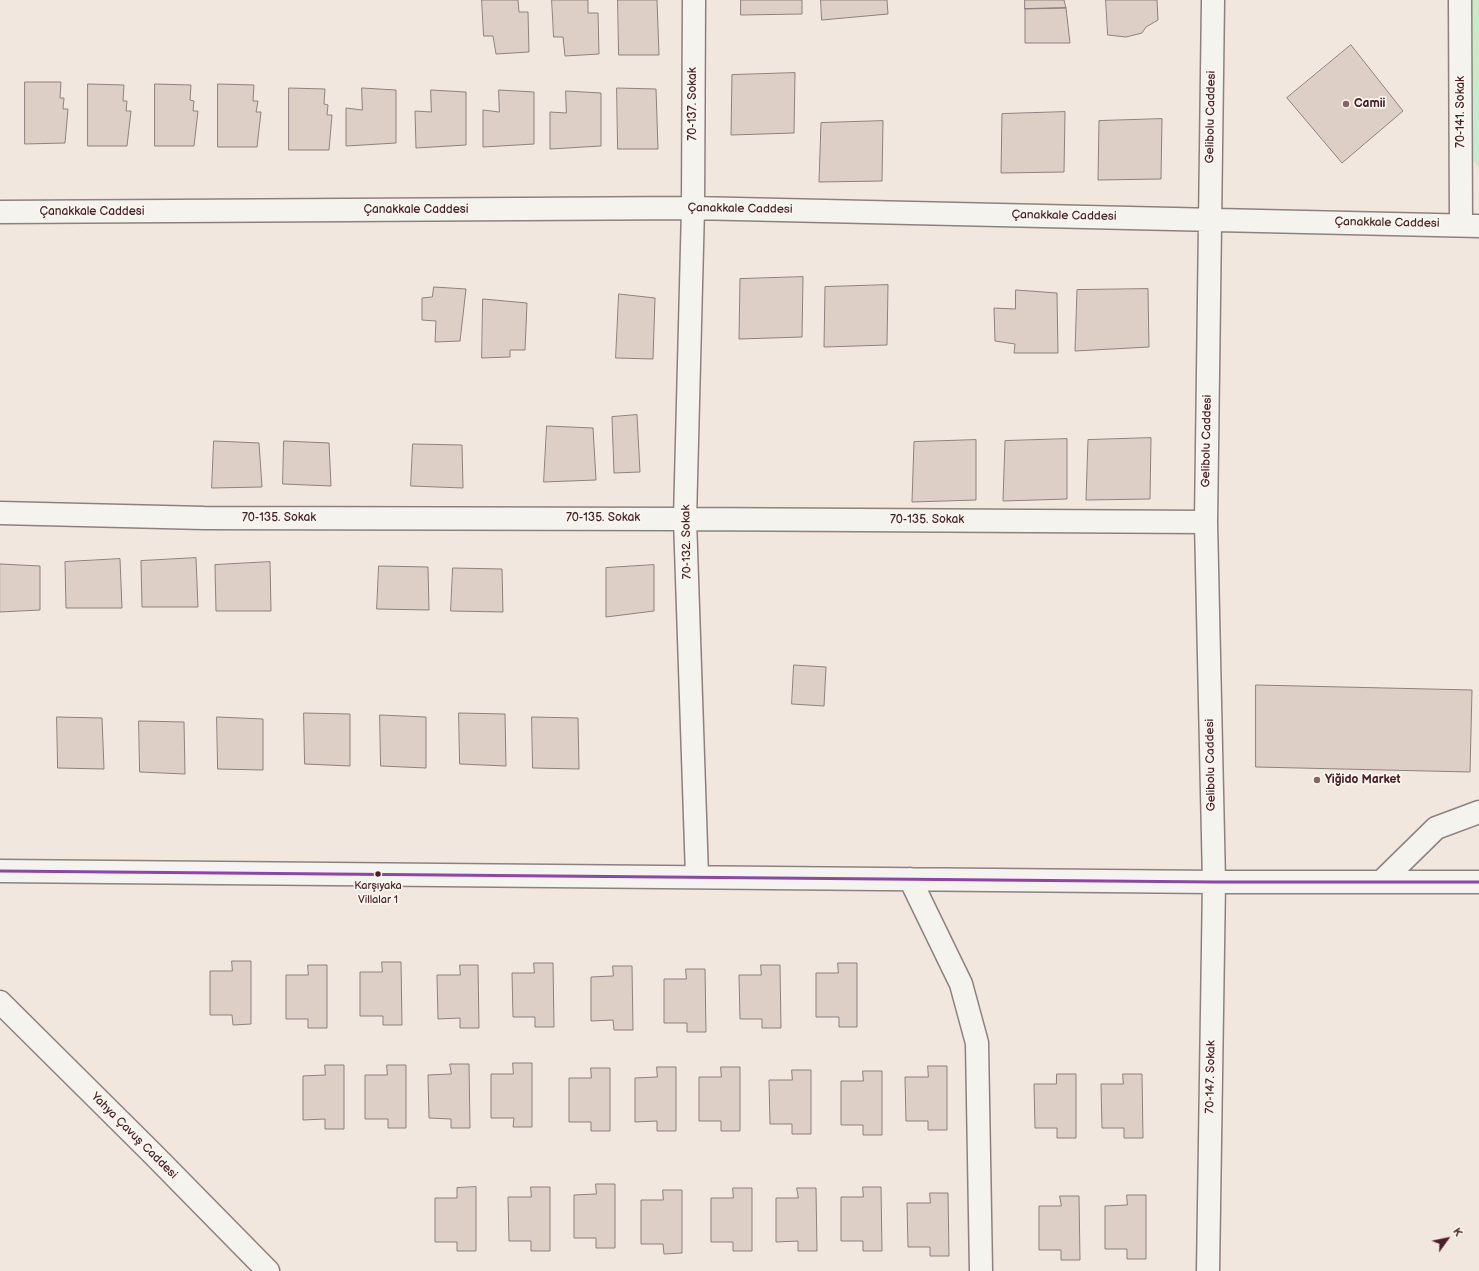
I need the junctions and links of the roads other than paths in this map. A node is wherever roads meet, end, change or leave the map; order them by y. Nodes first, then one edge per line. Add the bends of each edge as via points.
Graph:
1 (694, 0) edge
2 (1213, 0) edge
3 (1460, 0) edge
4 (693, 208) junction
5 (0, 212) edge
6 (1210, 219) junction
7 (1470, 225) edge
8 (0, 513) edge
9 (685, 519) junction
10 (1206, 522) junction
11 (1479, 812) edge
12 (0, 870) edge
13 (697, 876) junction
14 (910, 879) junction
15 (1214, 882) junction
16 (1381, 882) junction
17 (1479, 882) edge
18 (0, 1002) edge
19 (268, 1271) edge
20 (981, 1271) edge
21 (1208, 1271) edge

1 - 4 street, 70-137. Sokak
2 - 6 street, Gelibolu Caddesi
3 - 7 street, 70-141. Sokak
4 - 5 street, Çanakkale Caddesi
4 - 6 street, Çanakkale Caddesi
4 - 9 street, 70-132. Sokak
6 - 7 street, Çanakkale Caddesi
6 - 10 street, Gelibolu Caddesi
8 - 9 street, 70-135. Sokak via 204,518
9 - 10 street, 70-135. Sokak
9 - 13 street, 70-132. Sokak
10 - 15 street, Gelibolu Caddesi
11 - 16 street via 1436,828
12 - 13 street
13 - 14 street
14 - 15 street
14 - 20 street via 961,984 977,1043
15 - 16 street
15 - 21 street, 70-147. Sokak
16 - 17 street
18 - 19 street, Yahya Çavuş Caddesi

